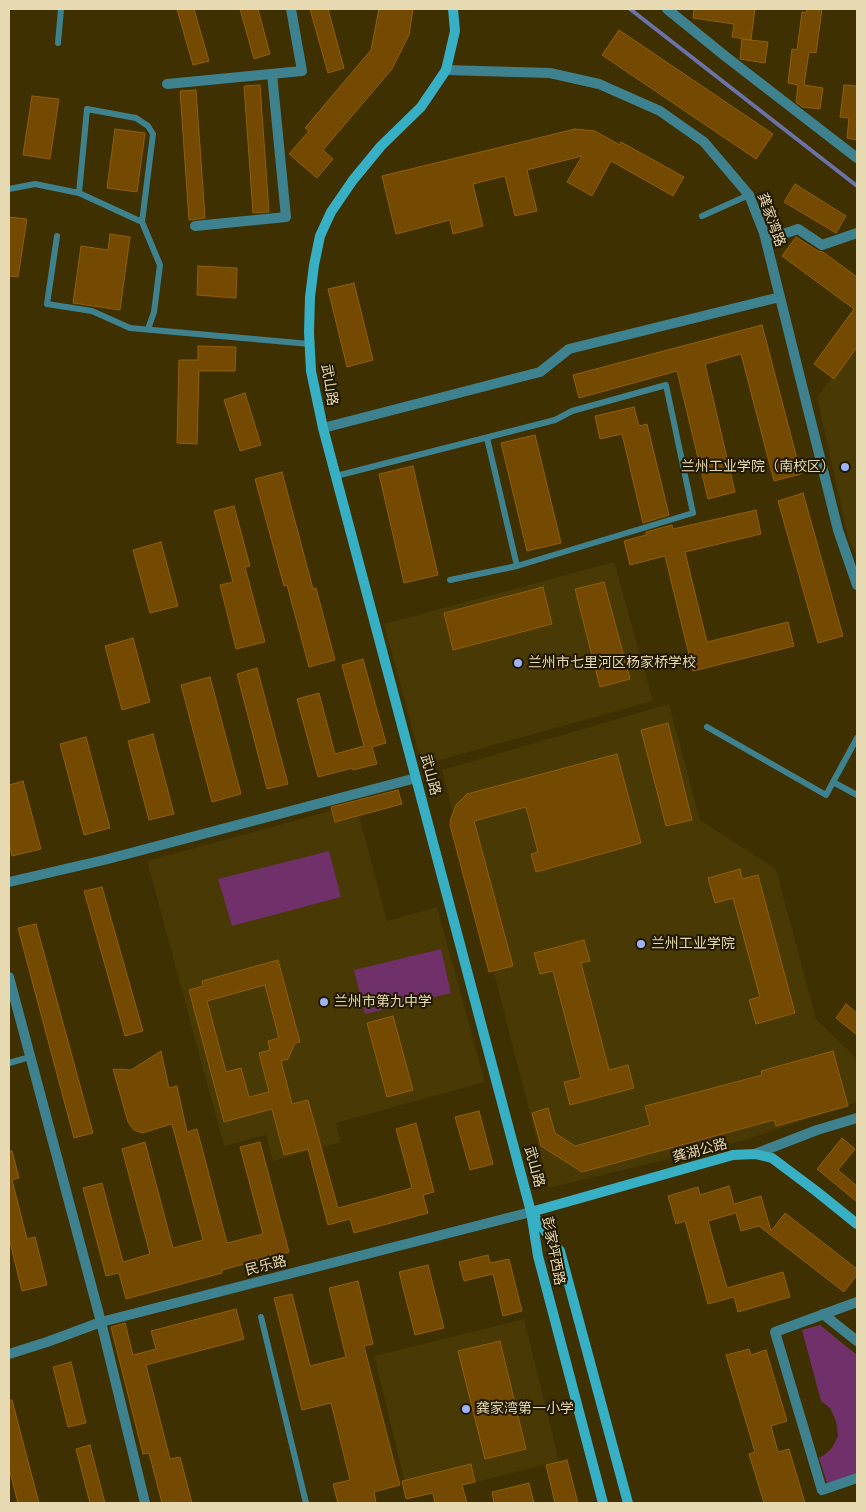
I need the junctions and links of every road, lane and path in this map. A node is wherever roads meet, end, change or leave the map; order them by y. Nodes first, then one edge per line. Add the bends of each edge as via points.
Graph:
1 (61, 9) edge
2 (291, 9) edge
3 (453, 9) edge
4 (667, 9) edge
5 (58, 43) dead end
6 (446, 70) junction
7 (272, 74) junction
8 (167, 84) dead end
9 (857, 158) edge
10 (9, 189) edge
11 (78, 193) junction
12 (749, 195) junction
13 (702, 216) dead end
14 (142, 222) junction
15 (195, 226) dead end
16 (857, 232) edge
17 (57, 236) dead end
18 (766, 240) junction
19 (780, 297) junction
20 (148, 329) junction
21 (310, 344) junction
22 (323, 428) junction
23 (487, 438) junction
24 (336, 476) junction
25 (517, 566) junction
26 (450, 580) dead end
27 (857, 585) edge
28 (707, 727) dead end
29 (857, 738) edge
30 (416, 778) junction
31 (833, 782) junction
32 (857, 795) edge
33 (9, 882) edge
34 (9, 976) edge
35 (30, 1057) junction
36 (9, 1062) edge
37 (857, 1118) edge
38 (755, 1154) junction
39 (532, 1212) junction
40 (857, 1224) edge
41 (857, 1302) edge
42 (823, 1314) junction
43 (261, 1317) dead end
44 (101, 1322) junction
45 (857, 1341) edge
46 (9, 1354) edge
47 (857, 1478) edge
48 (145, 1503) edge
49 (306, 1503) edge
50 (603, 1503) edge
51 (628, 1503) edge

1 - 5 lane
2 - 7 street via 302,71
3 - 6 main road, 武山路 via 455,31
4 - 9 street
6 - 12 street, 龚家湾路 via 550,73 599,84 660,111 704,142
6 - 21 main road, 武山路 via 421,107 381,146 331,212 320,236 314,264
7 - 8 street
7 - 15 street via 286,217
10 - 11 lane via 35,184
11 - 14 lane
11 - 14 lane via 87,109 136,118 153,134
12 - 13 lane
12 - 18 street, 龚家湾路
14 - 20 lane via 160,265 154,312
16 - 18 street via 822,245 798,229
17 - 20 lane via 48,304 92,311 130,328
18 - 19 street, 龚家湾路
19 - 22 street via 569,348 540,372
19 - 27 street, 龚家湾路 via 838,530
20 - 21 lane
21 - 22 main road, 武山路 via 311,371
22 - 24 main road, 武山路
23 - 24 lane
23 - 25 lane
23 - 25 lane via 666,385 693,513
24 - 30 main road, 武山路
25 - 26 lane
28 - 31 lane via 826,795
29 - 31 lane
30 - 33 street
30 - 39 main road, 武山路
31 - 32 lane
34 - 35 street
35 - 36 lane
35 - 44 street
37 - 38 street
38 - 39 main road, 龚湖公路 via 733,1155
38 - 40 main road, 龚湖公路 via 772,1158
39 - 44 street, 民乐路
39 - 50 main road, 彭家坪西路 via 538,1256
39 - 51 main road, 彭家坪西路 via 560,1250
41 - 42 street
42 - 45 street
42 - 47 street via 774,1332 822,1490
43 - 49 lane
44 - 46 street, 民乐路
44 - 48 street

